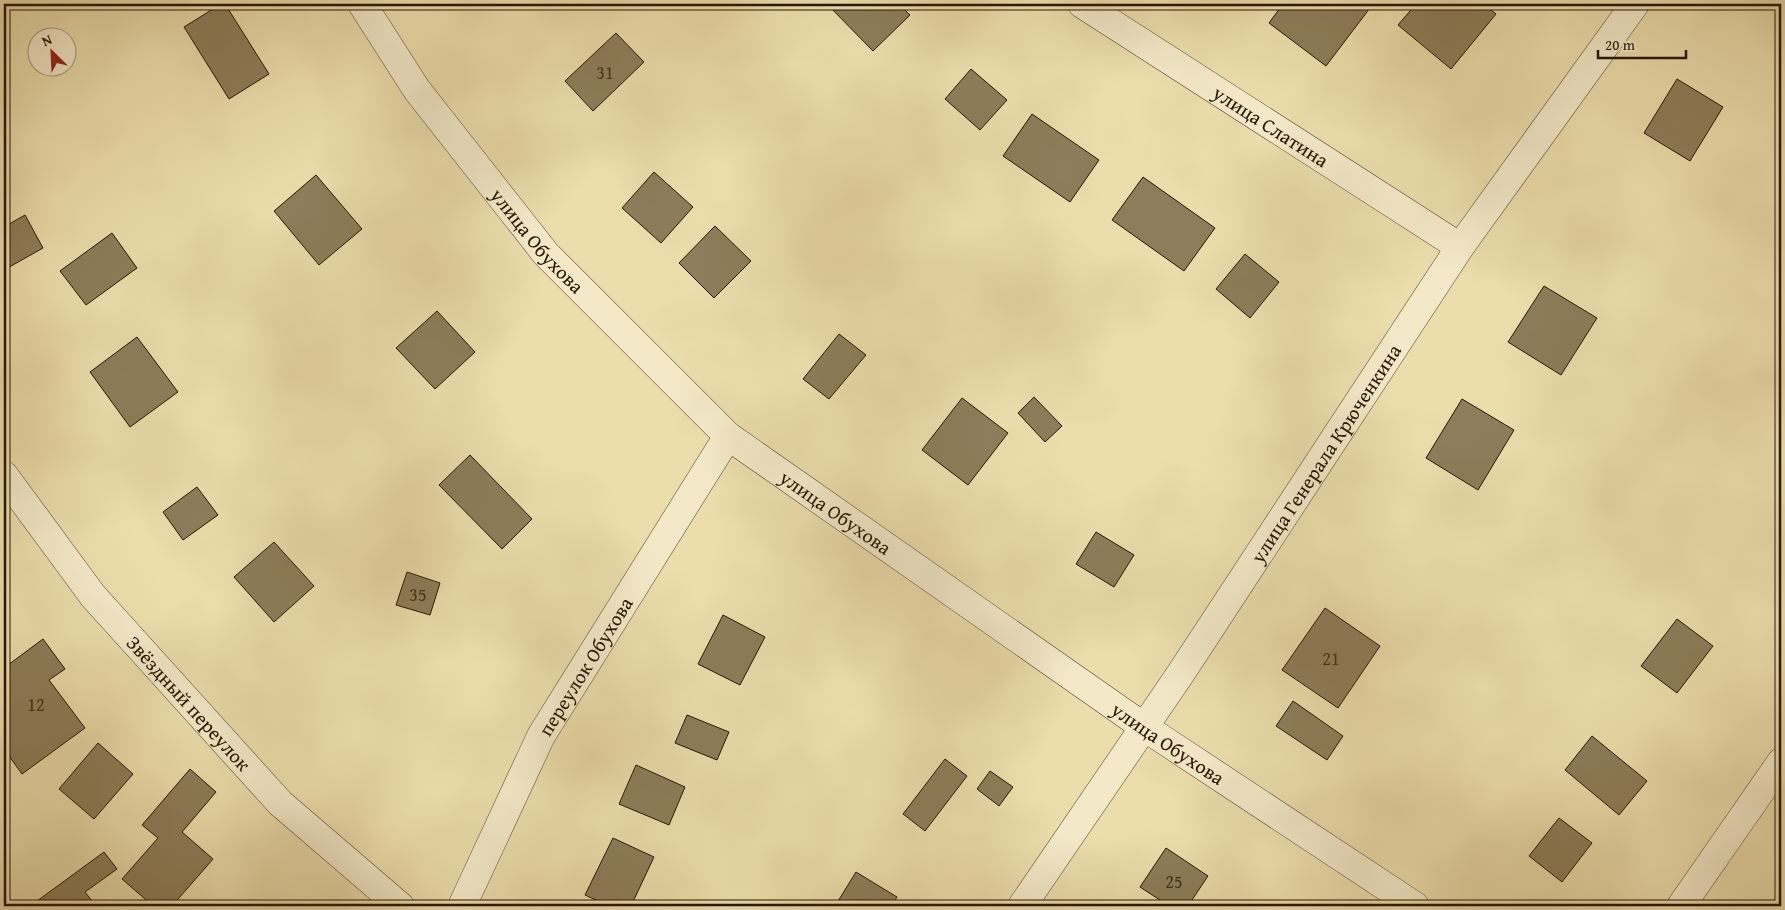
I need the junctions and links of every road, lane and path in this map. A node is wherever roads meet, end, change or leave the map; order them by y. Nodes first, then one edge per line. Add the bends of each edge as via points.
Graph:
1 (362, 4) edge
2 (1082, 4) edge
3 (1635, 4) edge
4 (1460, 247) junction
5 (728, 436) junction
6 (4, 475) edge
7 (1144, 727) junction
8 (1781, 762) edge
9 (400, 906) edge
10 (462, 906) edge
11 (1022, 906) edge
12 (1414, 906) edge
13 (1682, 906) edge

1 - 5 street, улица Обухова via 417,90 546,254
2 - 4 street, улица Слатина
3 - 4 street, улица Генерала Крюченкина
4 - 7 street, улица Генерала Крюченкина
5 - 7 street, улица Обухова
5 - 10 street, переулок Обухова via 542,736
6 - 9 street, Звёздный переулок via 93,596 280,803
7 - 11 street, улица Генерала Крюченкина
7 - 12 street, улица Обухова
8 - 13 street

